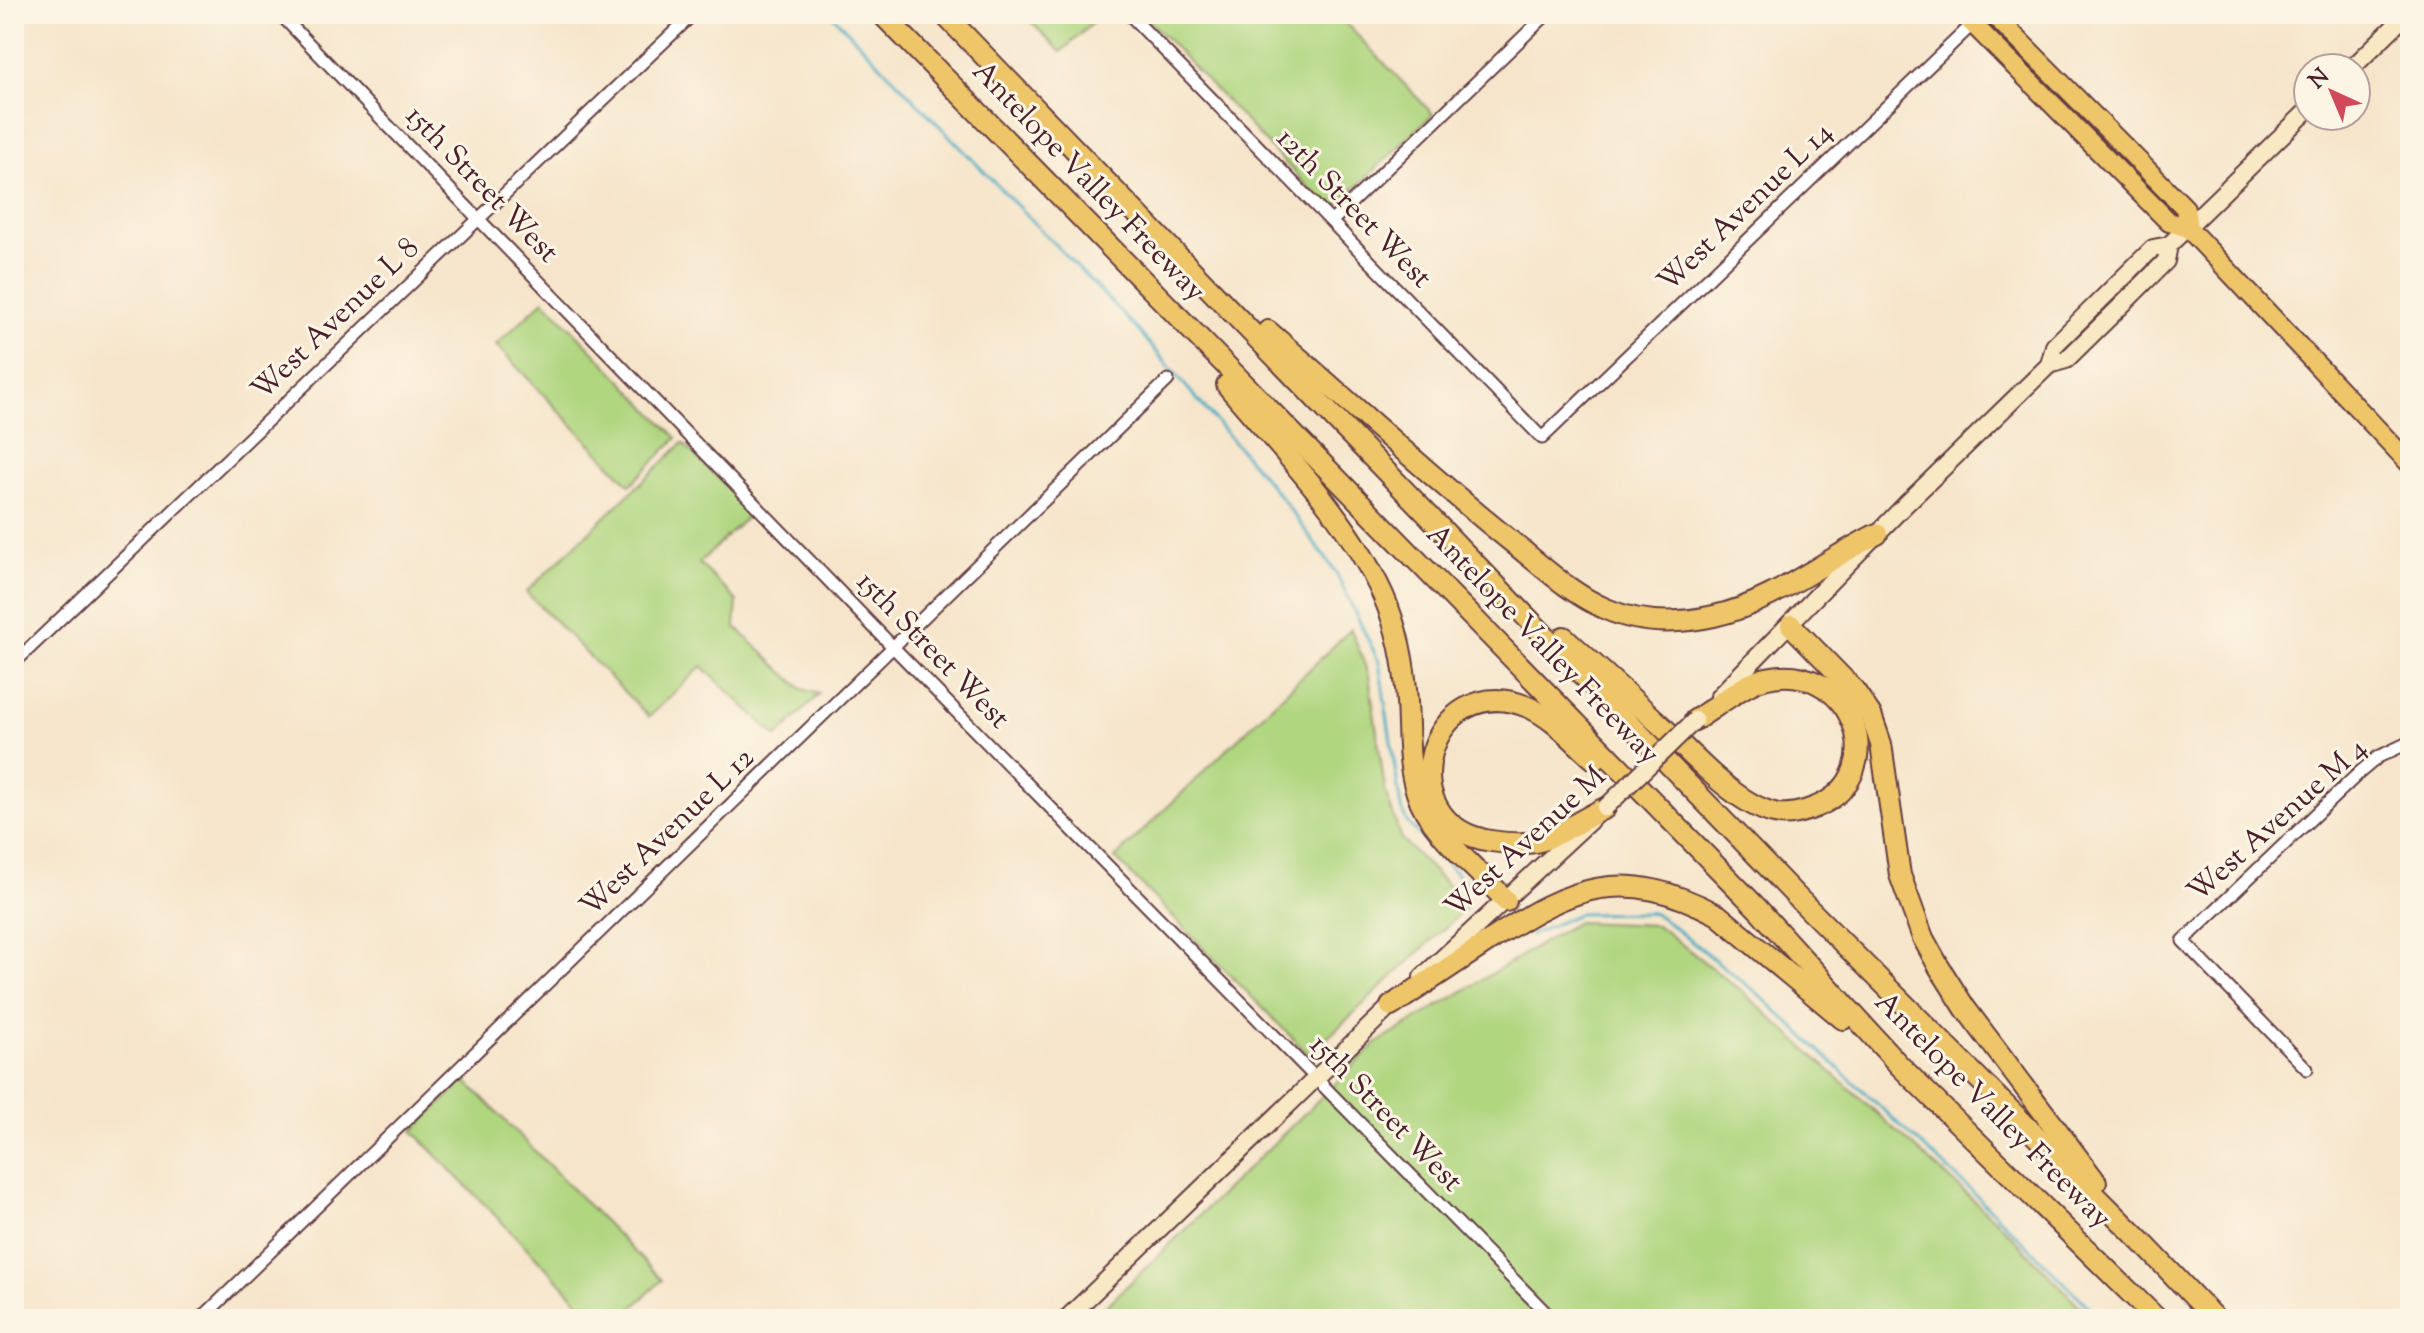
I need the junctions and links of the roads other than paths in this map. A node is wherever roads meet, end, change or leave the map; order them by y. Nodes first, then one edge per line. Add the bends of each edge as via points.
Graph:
1 (280, 14) edge
2 (693, 14) edge
3 (882, 14) edge
4 (944, 14) edge
5 (1129, 14) edge
6 (1547, 14) edge
7 (1993, 14) edge
8 (2407, 14) edge
9 (1973, 17) edge
10 (2368, 52) edge
11 (2292, 126) edge
12 (479, 217) junction
13 (1332, 221) junction
14 (2188, 228) junction
15 (1169, 246) junction
16 (1200, 340) junction
17 (1168, 380) dead end
18 (1542, 438) joint
19 (2410, 464) edge
20 (1440, 526) junction
21 (1877, 534) junction
22 (1791, 625) junction
23 (894, 648) junction
24 (14, 663) edge
25 (1695, 720) junction
26 (2410, 742) edge
27 (1605, 808) junction
28 (1506, 901) junction
29 (1758, 909) junction
30 (1391, 1006) junction
31 (1899, 1065) junction
32 (2307, 1069) dead end
33 (1316, 1077) junction
34 (2142, 1242) junction
35 (201, 1319) edge
36 (1066, 1319) edge
37 (1552, 1319) edge
38 (2157, 1319) edge
39 (2215, 1319) edge

1 - 12 street, 15th Street West
2 - 12 street, West Avenue L 8
3 - 16 highway, Antelope Valley Freeway
4 - 15 highway, Antelope Valley Freeway
5 - 13 street, 12th Street West
6 - 13 street
7 - 14 main road via 2185,208
8 - 10 main road
9 - 14 main road via 2169,222
9 - 18 street, West Avenue L 14
11 - 14 main road, West Avenue M
12 - 23 street, 15th Street West
12 - 24 street, West Avenue L 8
13 - 18 street, 12th Street West
14 - 19 main road
14 - 21 main road, West Avenue M via 2169,245 2166,261 2124,303 2066,360 2049,365
15 - 20 highway, Antelope Valley Freeway
15 - 21 highway via 1462,502 1565,584 1607,610 1649,621 1716,616 1769,595
16 - 28 highway via 1220,375 1368,566 1389,612 1403,663 1417,795 1428,815
16 - 29 highway, Antelope Valley Freeway
17 - 23 street, West Avenue L 12
20 - 25 highway via 1747,802 1775,814 1801,813 1841,790 1856,758 1856,729 1841,700 1802,676 1759,680
20 - 34 highway, Antelope Valley Freeway via 1797,897
21 - 22 main road, West Avenue M
22 - 25 main road, West Avenue M
22 - 34 highway via 1871,715 1881,744 1900,875 1939,967
23 - 33 street, 15th Street West
23 - 35 street, West Avenue L 12
25 - 27 main road, West Avenue M, bridge
26 - 32 street, West Avenue M 4 via 2359,773 2183,941
27 - 28 main road, West Avenue M
27 - 29 highway via 1539,841 1482,839 1465,833 1441,813 1429,783 1430,754 1443,728 1469,707 1507,701 1530,708 1551,721
28 - 30 main road, West Avenue M
29 - 31 highway, Antelope Valley Freeway
30 - 31 highway via 1537,909 1584,891 1637,887 1676,896 1718,915
30 - 33 main road, West Avenue M
31 - 38 highway, Antelope Valley Freeway
33 - 36 main road, West Avenue M
33 - 37 street, 15th Street West
34 - 39 highway, Antelope Valley Freeway

